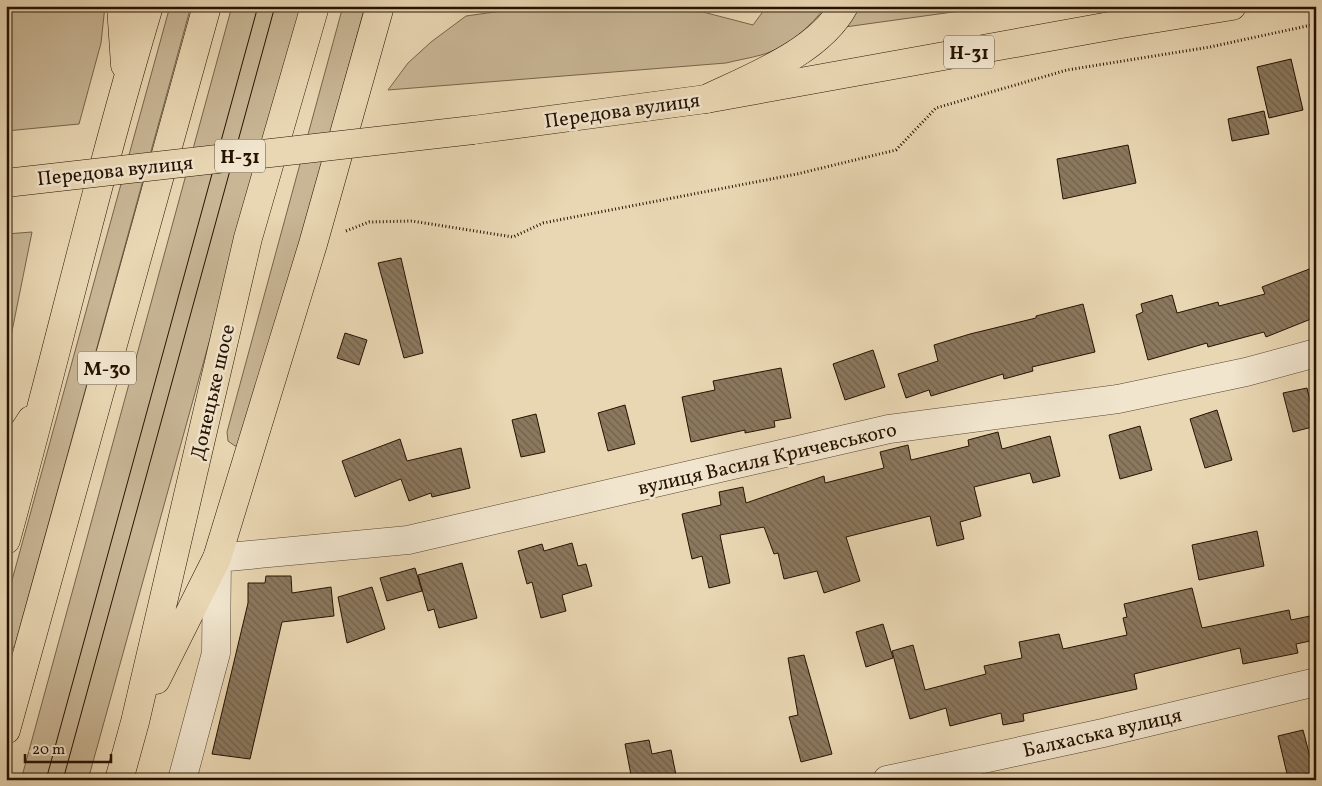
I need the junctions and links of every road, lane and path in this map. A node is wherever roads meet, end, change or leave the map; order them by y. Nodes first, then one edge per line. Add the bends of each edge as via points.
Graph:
1 (121, 6) edge
2 (149, 6) edge
3 (207, 6) edge
4 (315, 6) edge
5 (380, 6) edge
6 (844, 6) edge
7 (1232, 6) edge
8 (1316, 24) edge
9 (127, 82) junction
10 (706, 99) junction
11 (6, 183) edge
12 (313, 244) junction
13 (1316, 353) edge
14 (44, 400) junction
15 (6, 459) edge
16 (6, 540) edge
17 (217, 558) junction
18 (1316, 682) edge
19 (135, 722) junction
20 (6, 730) edge
21 (118, 780) edge
22 (182, 780) edge
23 (887, 780) edge

1 - 9 main road
2 - 9 main road
3 - 20 main road, М-30
4 - 19 main road, Донецьке шосе via 248,238
5 - 12 main road
6 - 10 main road via 820,37 792,56
7 - 10 main road, Передова вулиця / Н-31
8 - 12 path via 1210,47 1067,70 936,108 896,150 797,174 543,223 513,237 412,221 369,222
9 - 14 main road
10 - 11 main road, Передова вулиця / Н-31, bridge via 473,130
12 - 17 main road
13 - 17 street, вулиця Василя Кричевського via 1246,372 1118,399 889,429 408,540
14 - 15 main road
14 - 16 main road
17 - 19 main road
17 - 22 street via 216,653
18 - 23 street, Балхаська вулиця
19 - 21 main road, Донецьке шосе

